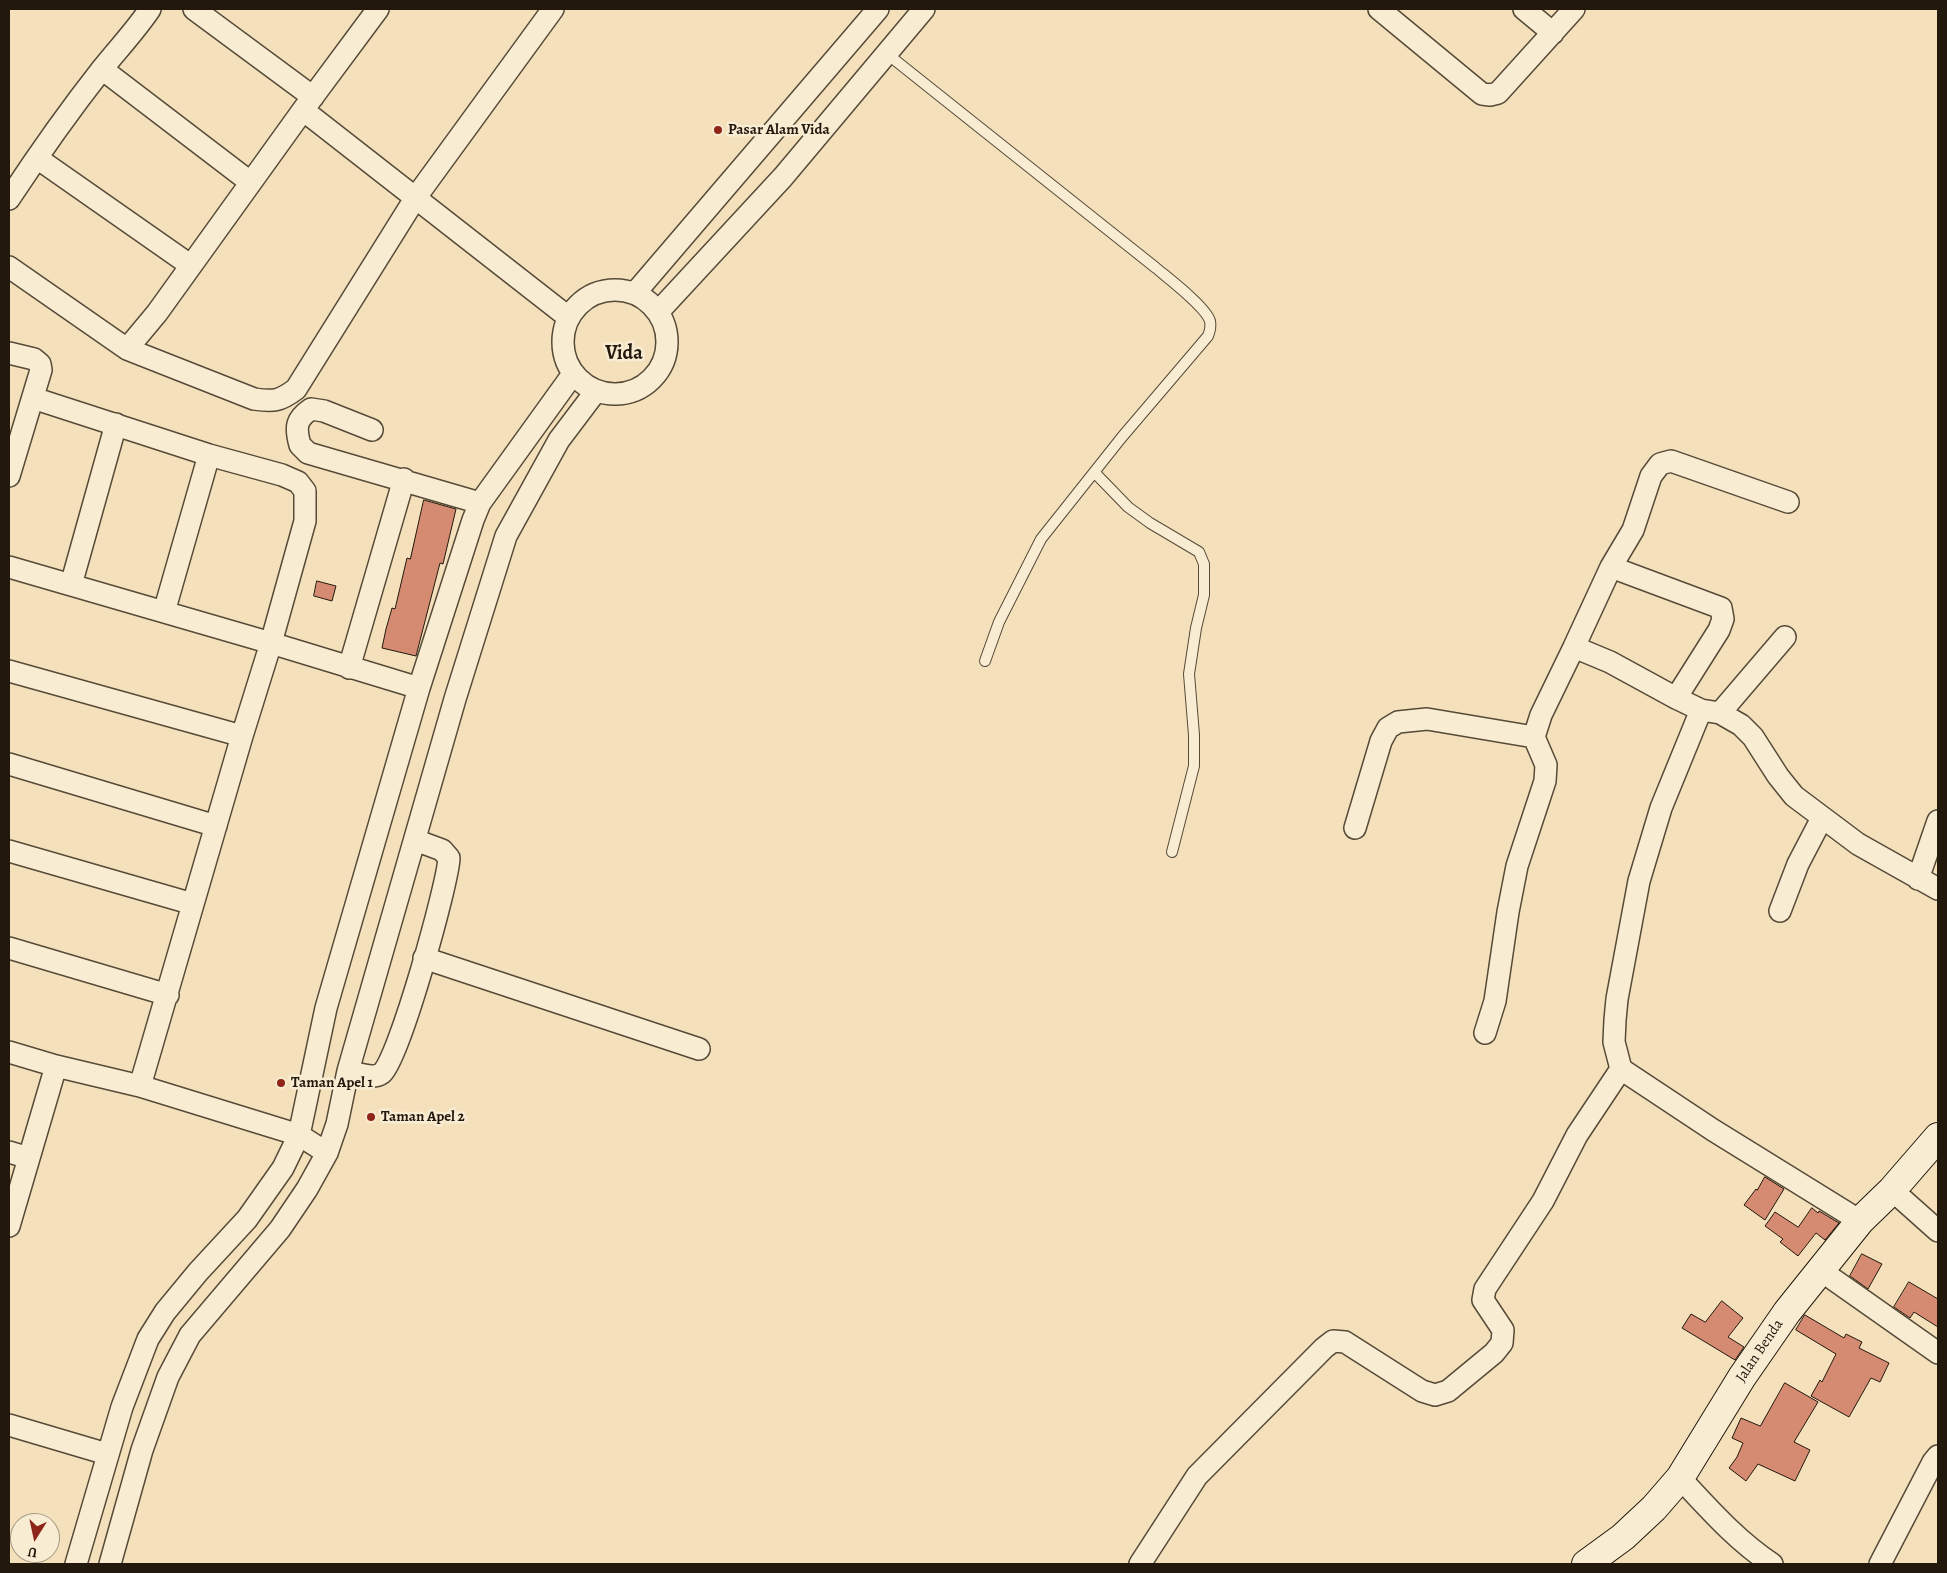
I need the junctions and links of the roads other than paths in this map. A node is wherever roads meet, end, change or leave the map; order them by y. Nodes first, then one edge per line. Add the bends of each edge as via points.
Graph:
1 (150, 9) edge
2 (194, 9) edge
3 (378, 9) edge
4 (553, 9) edge
5 (878, 9) edge
6 (924, 9) edge
7 (1380, 9) edge
8 (1524, 9) edge
9 (1574, 9) edge
10 (1553, 33) junction
11 (886, 53) junction
12 (102, 69) junction
13 (308, 103) junction
14 (37, 158) junction
15 (250, 182) junction
16 (416, 198) junction
17 (9, 199) edge
18 (190, 265) junction
19 (9, 267) edge
20 (635, 293) junction
21 (658, 312) junction
22 (568, 317) junction
23 (127, 349) junction
24 (9, 353) edge
25 (573, 374) junction
26 (596, 391) junction
27 (33, 398) junction
28 (116, 424) junction
29 (372, 430) dead end
30 (209, 455) junction
31 (1095, 473) junction
32 (9, 476) edge
33 (404, 480) junction
34 (482, 500) junction
35 (1788, 502) dead end
36 (518, 513) junction
37 (9, 567) edge
38 (1611, 567) junction
39 (71, 585) junction
40 (164, 612) junction
41 (1785, 637) dead end
42 (271, 643) junction
43 (1574, 647) junction
44 (985, 661) dead end
45 (349, 668) junction
46 (9, 671) edge
47 (419, 688) junction
48 (1676, 698) junction
49 (1711, 712) junction
50 (242, 736) junction
51 (1534, 737) junction
52 (9, 764) edge
53 (1822, 818) junction
54 (1938, 821) edge
55 (216, 826) junction
56 (1355, 828) dead end
57 (415, 840) junction
58 (9, 851) edge
59 (1172, 852) dead end
60 (1918, 879) junction
61 (1938, 890) edge
62 (193, 904) junction
63 (1780, 910) dead end
64 (9, 948) edge
65 (424, 958) junction
66 (168, 995) junction
67 (1485, 1033) dead end
68 (699, 1049) dead end
69 (9, 1052) edge
70 (56, 1066) junction
71 (1621, 1069) junction
72 (348, 1071) junction
73 (140, 1086) junction
74 (299, 1136) junction
75 (1938, 1138) edge
76 (9, 1152) edge
77 (327, 1153) junction
78 (29, 1158) junction
79 (1892, 1190) junction
80 (1860, 1221) junction
81 (9, 1226) edge
82 (1938, 1231) edge
83 (1820, 1270) junction
84 (1938, 1352) edge
85 (9, 1425) edge
86 (107, 1454) junction
87 (1938, 1456) edge
88 (1680, 1478) junction
89 (76, 1564) edge
90 (110, 1564) edge
91 (1140, 1564) edge
92 (1586, 1564) edge
93 (1772, 1564) edge
94 (1880, 1564) edge

1 - 12 street
2 - 13 street
3 - 13 street
4 - 16 street
5 - 20 street
6 - 11 street
7 - 10 street via 1482,94 1498,93
8 - 10 street
9 - 10 street
11 - 21 street via 783,177
11 - 31 lane via 1156,268 1208,316 1208,336
12 - 14 street
12 - 15 street
13 - 15 street
13 - 16 street
14 - 17 street
14 - 18 street
15 - 18 street
16 - 22 street
16 - 23 street via 296,389 284,399 271,402 254,399
18 - 23 street
19 - 23 street
20 - 21 street
20 - 22 street via 620,290 591,295
21 - 26 street via 668,340 661,368 646,384 626,394
22 - 25 street via 562,345 565,360
24 - 27 street via 40,364
25 - 26 street
25 - 34 street
26 - 36 street via 559,440
27 - 28 street
27 - 32 street
28 - 30 street
28 - 39 street
29 - 33 street via 311,409 301,416 297,427 300,446 308,453
30 - 40 street
30 - 42 street via 282,475 298,482 305,491 305,521
31 - 44 lane via 1041,540 999,622
31 - 59 lane via 1128,508 1199,552 1204,564 1204,595 1189,674 1194,766
33 - 34 street
33 - 45 street
34 - 36 street
34 - 47 street
35 - 38 street via 1671,462 1660,464 1651,476 1632,530
36 - 57 street via 506,536
37 - 39 street
38 - 43 street
38 - 48 street via 1721,608 1723,619 1719,630
39 - 40 street
40 - 42 street
41 - 49 street
42 - 45 street
42 - 50 street
43 - 48 street via 1610,662
43 - 51 street via 1541,714
45 - 47 street
46 - 50 street
47 - 74 street via 326,1008
48 - 49 street
49 - 53 street via 1741,725 1794,796
49 - 71 street via 1661,808 1639,881 1616,1013 1614,1042
50 - 55 street
51 - 56 street via 1427,719 1398,722 1388,728 1380,741
51 - 67 street via 1546,765 1545,781 1517,866 1494,1001
52 - 55 street
53 - 60 street via 1858,844
53 - 63 street via 1798,864
54 - 60 street
55 - 62 street
57 - 65 street via 442,850 449,858
57 - 72 street
58 - 62 street
60 - 61 street
62 - 66 street
64 - 66 street
65 - 68 street
65 - 72 street via 408,1014 388,1066 380,1075
66 - 73 street
69 - 70 street
70 - 73 street
70 - 78 street
71 - 80 street
71 - 91 street via 1577,1135 1543,1201 1485,1289 1483,1300 1503,1330 1502,1343 1494,1353 1448,1391 1436,1395 1422,1391 1345,1342 1333,1341 1196,1476
72 - 77 street
73 - 74 street
74 - 77 street
74 - 86 street via 283,1168 247,1219 176,1299 148,1339
75 - 79 street, Jalan Benda
76 - 78 street
77 - 90 street via 280,1229 190,1335 172,1368 142,1450
78 - 81 street
79 - 80 street, Jalan Benda
79 - 82 street
80 - 83 street, Jalan Benda
83 - 84 street
83 - 88 street, Jalan Benda via 1742,1377
85 - 86 street
86 - 89 street
87 - 94 street
88 - 92 street, Jalan Benda via 1623,1537
88 - 93 street via 1751,1550

